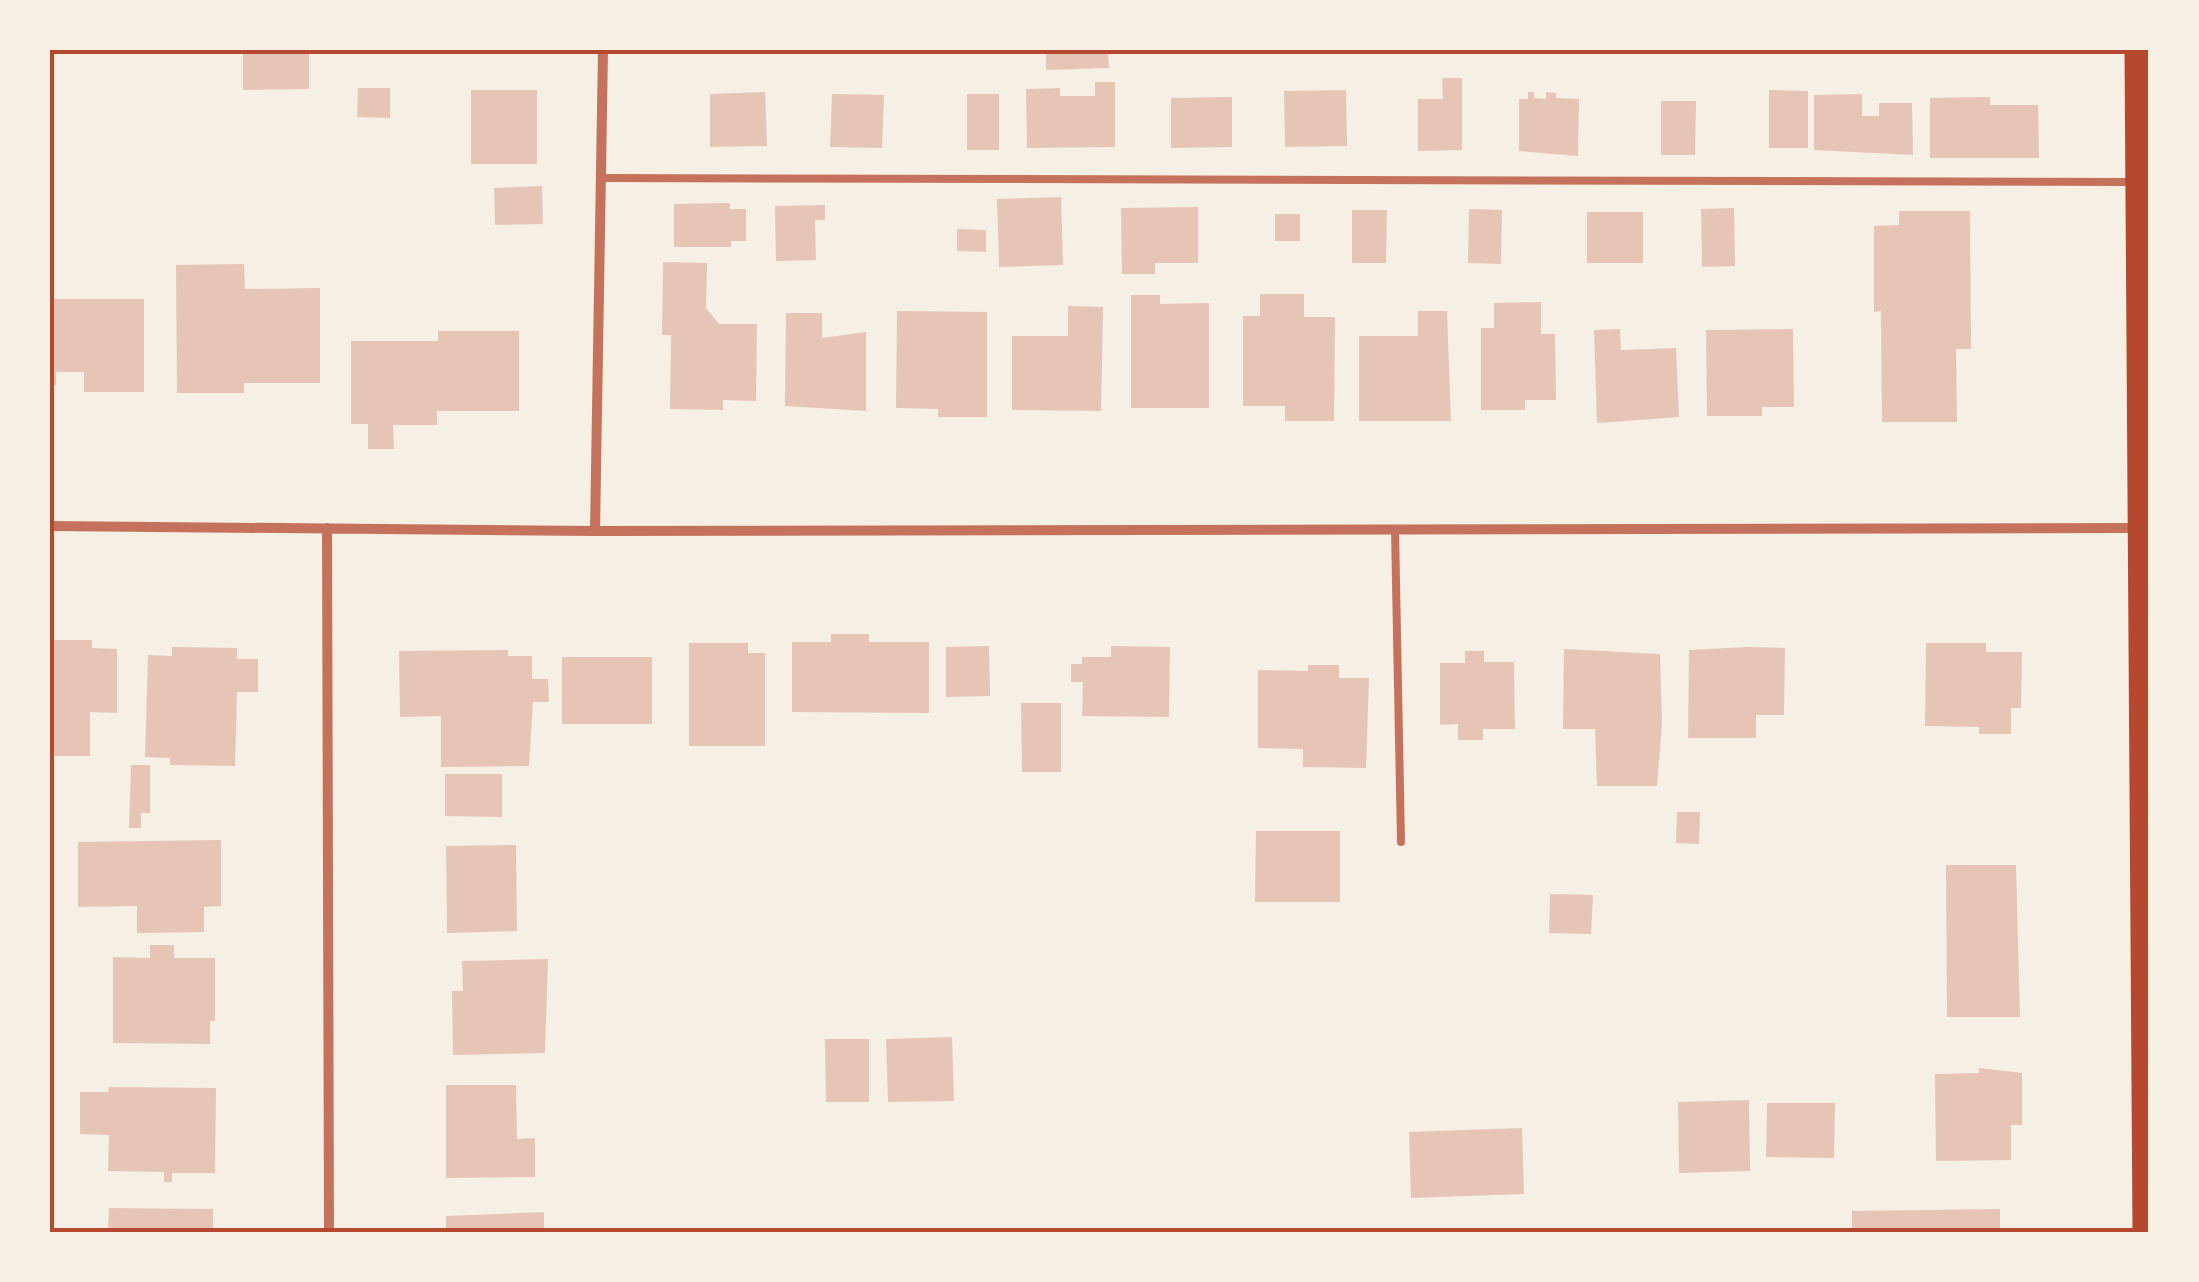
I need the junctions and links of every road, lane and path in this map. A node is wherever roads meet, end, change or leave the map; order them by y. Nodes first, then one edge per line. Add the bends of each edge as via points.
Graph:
1 (603, 50) edge
2 (2137, 50) edge
3 (601, 178) junction
4 (2138, 182) junction
5 (50, 526) edge
6 (327, 528) junction
7 (2144, 528) edge
8 (1395, 530) junction
9 (595, 531) junction
10 (1402, 842) dead end
11 (330, 1232) edge
12 (2145, 1232) edge

1 - 3 street
2 - 4 main road
3 - 4 lane
3 - 9 street
4 - 7 main road
5 - 6 street
6 - 9 street
6 - 11 street
7 - 8 street
7 - 12 main road
8 - 9 street
8 - 10 lane

